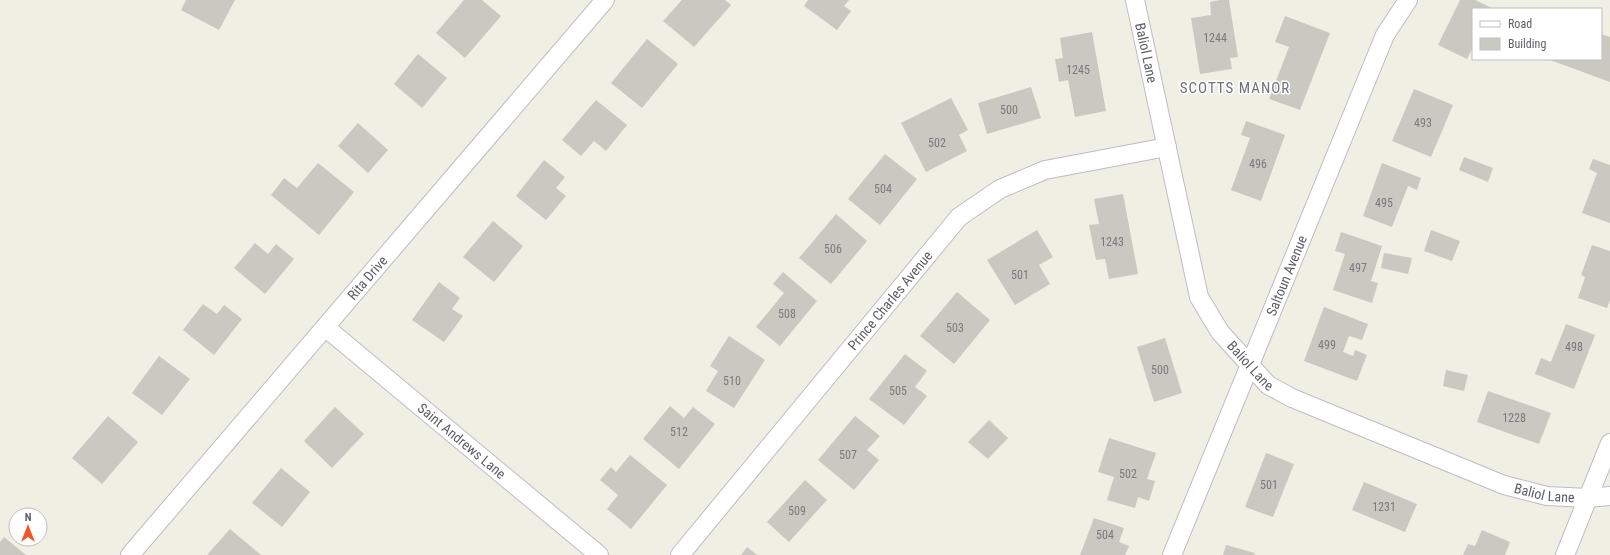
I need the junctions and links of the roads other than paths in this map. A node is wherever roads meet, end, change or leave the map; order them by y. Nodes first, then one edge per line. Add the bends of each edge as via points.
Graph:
1 (605, 0) edge
2 (1135, 0) edge
3 (1408, 0) edge
4 (1167, 147) junction
5 (325, 327) junction
6 (1250, 364) junction
7 (1610, 443) edge
8 (1610, 496) edge
9 (1588, 498) junction
10 (130, 555) edge
11 (599, 555) edge
12 (680, 555) edge
13 (1172, 555) edge
14 (1565, 555) edge

1 - 5 street, Rita Drive
2 - 4 street, Baliol Lane
3 - 6 street, Saltoun Avenue via 1385,35
4 - 6 street, Baliol Lane via 1199,297 1220,332
4 - 12 street, Prince Charles Avenue via 1046,170 1000,189 959,217
5 - 10 street, Rita Drive
5 - 11 street, Saint Andrews Lane
6 - 9 street, Baliol Lane via 1268,385 1292,398 1504,485 1548,496
6 - 13 street, Saltoun Avenue
7 - 9 street
8 - 9 street, Baliol Lane
9 - 14 street

